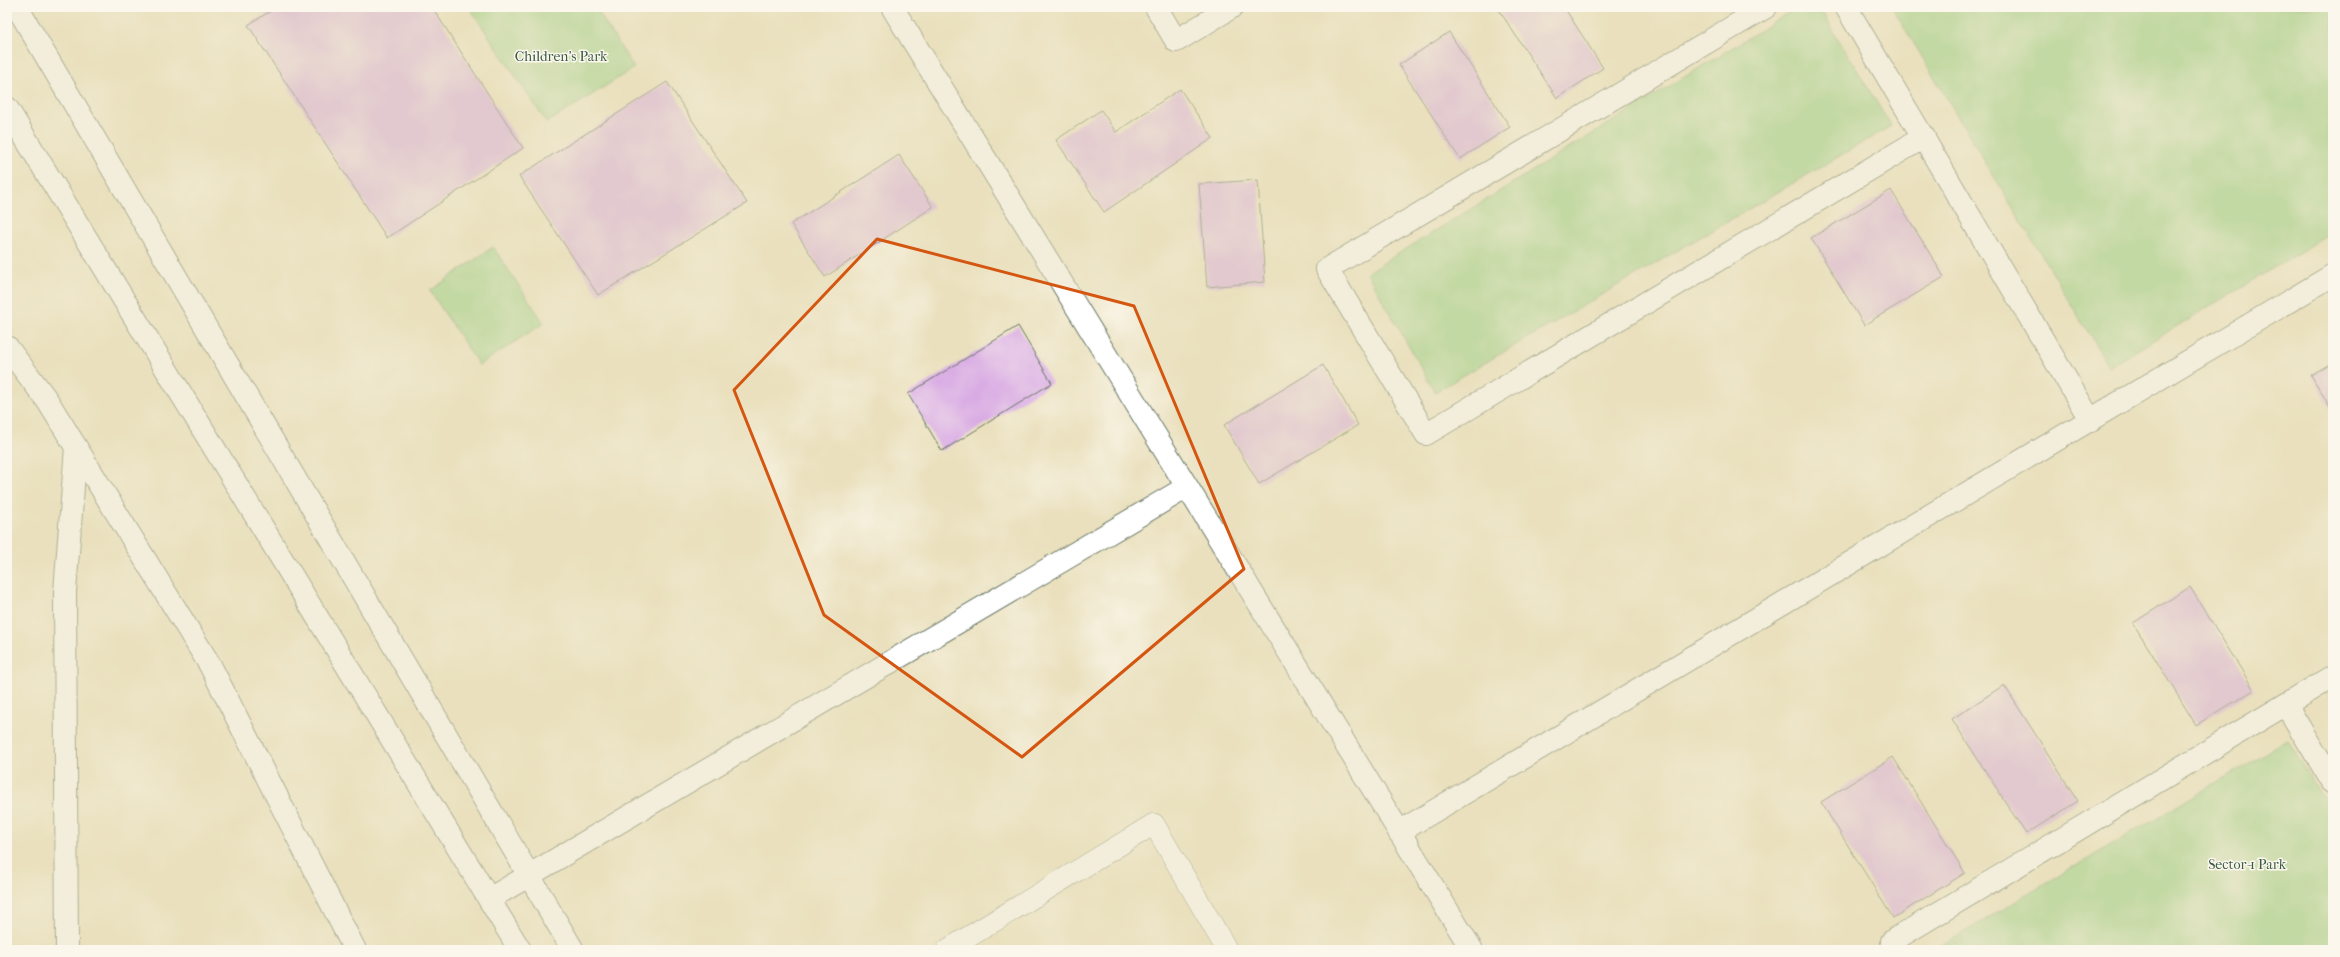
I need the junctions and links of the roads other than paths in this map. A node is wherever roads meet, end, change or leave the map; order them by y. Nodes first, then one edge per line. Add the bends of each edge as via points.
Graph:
1 (17, 7) edge
2 (892, 7) edge
3 (1156, 7) edge
4 (1232, 7) edge
5 (1766, 7) edge
6 (1846, 7) edge
7 (7, 108) edge
8 (1924, 137) junction
9 (2333, 276) edge
10 (7, 347) edge
11 (2091, 421) junction
12 (76, 447) junction
13 (1187, 487) junction
14 (2333, 676) edge
15 (2286, 705) junction
16 (2333, 783) edge
17 (1399, 832) junction
18 (529, 876) junction
19 (489, 899) junction
20 (67, 950) edge
21 (355, 950) edge
22 (520, 950) edge
23 (574, 950) edge
24 (947, 950) edge
25 (1227, 950) edge
26 (1472, 950) edge
27 (1897, 950) edge

1 - 18 street
2 - 13 street
3 - 4 street via 1176,41
5 - 8 street via 1327,269 1426,434
6 - 8 street
7 - 19 street
8 - 11 street
9 - 11 street
10 - 12 street via 47,400
11 - 17 street
12 - 20 street via 65,592
12 - 21 street via 210,665
13 - 17 street
13 - 18 street
14 - 15 street
15 - 16 street
15 - 27 street via 1892,941
17 - 26 street
18 - 19 street
18 - 23 street
19 - 22 street
24 - 25 lane via 1154,824

